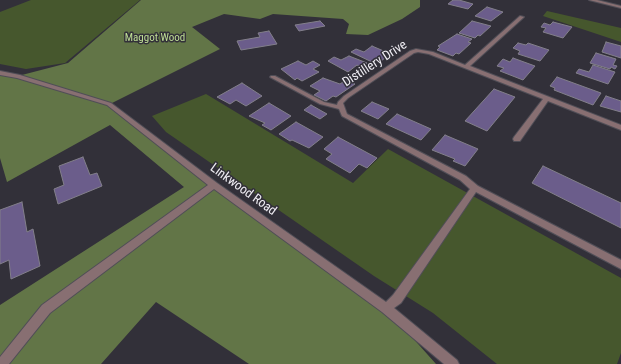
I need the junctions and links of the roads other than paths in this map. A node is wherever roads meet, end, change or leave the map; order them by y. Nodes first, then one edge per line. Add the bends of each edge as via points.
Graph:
1 (591, 0) edge
2 (621, 7) edge
3 (522, 17) dead end
4 (466, 66) junction
5 (0, 74) edge
6 (273, 77) dead end
7 (547, 98) junction
8 (342, 108) junction
9 (621, 128) edge
10 (517, 139) dead end
11 (214, 185) junction
12 (475, 188) junction
13 (621, 265) edge
14 (386, 308) junction
15 (2, 364) edge
16 (453, 364) edge

1 - 2 street
3 - 4 street
4 - 7 street, Distillery Drive
4 - 8 street, Distillery Drive via 432,53 418,50 412,52 346,97 340,103
5 - 11 street, Linkwood Road via 18,76 109,104
6 - 8 street via 322,103
7 - 9 street, Distillery Drive
7 - 10 street
8 - 12 street, Distillery Drive via 344,115 462,178
11 - 14 street, Linkwood Road
11 - 15 street via 46,309
12 - 13 street, Distillery Drive
12 - 14 street via 397,299
14 - 16 street, Linkwood Road

